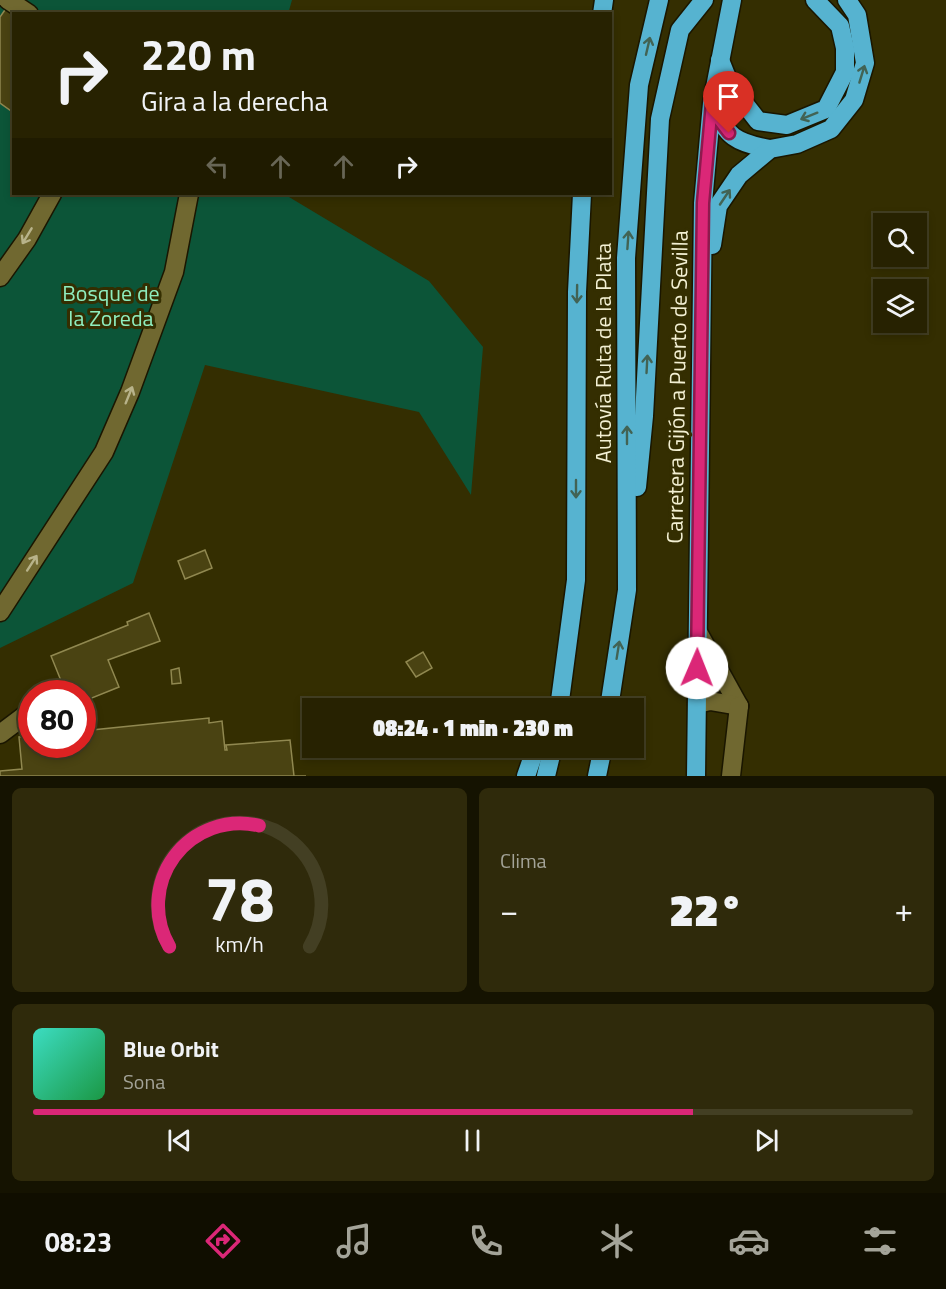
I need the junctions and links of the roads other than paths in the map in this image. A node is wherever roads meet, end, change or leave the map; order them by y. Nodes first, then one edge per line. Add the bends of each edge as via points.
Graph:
1 (8, 0) edge
2 (658, 0) edge
3 (704, 0) edge
4 (732, 0) edge
5 (816, 0) edge
6 (847, 0) edge
7 (25, 12) edge
8 (720, 60) junction
9 (712, 103) junction
10 (758, 121) junction
11 (729, 133) junction
12 (770, 149) junction
13 (707, 158) junction
14 (51, 195) edge
15 (189, 195) edge
16 (582, 195) edge
17 (0, 277) edge
18 (703, 315) junction
19 (576, 580) junction
20 (627, 590) junction
21 (0, 612) edge
22 (698, 632) junction
23 (548, 698) edge
24 (560, 698) edge
25 (611, 698) edge
26 (697, 704) junction
27 (739, 706) junction
28 (18, 720) edge
29 (0, 734) edge
30 (532, 758) edge
31 (550, 758) edge
32 (601, 758) edge
33 (526, 776) edge
34 (546, 776) edge
35 (597, 776) edge
36 (696, 776) edge
37 (731, 776) edge

1 - 7 street
20 -> 2 highway, Autovía Ruta de la Plata via 626,258 639,85
20 -> 3 highway via 644,416 660,119 680,30
4 - 8 highway, Carretera Gijón a Puerto de Sevilla
5 -> 10 highway via 840,26 845,72 826,110 787,125
12 -> 6 highway via 797,144 831,129 854,100 865,63 857,15
8 - 9 highway, Carretera Gijón a Puerto de Sevilla
8 - 10 highway via 730,85
9 - 11 highway
9 - 13 highway, Carretera Gijón a Puerto de Sevilla
10 - 11 highway
11 - 12 highway via 746,144
11 - 13 highway
18 -> 12 highway via 718,206 739,175
13 - 18 highway, Carretera Gijón a Puerto de Sevilla
14 -> 17 street
21 -> 15 street via 104,452 174,272
16 -> 19 highway, Autovía Ruta de la Plata via 577,292
18 - 22 highway, Carretera Gijón a Puerto de Sevilla
19 - 23 highway
19 - 24 highway, Autovía Ruta de la Plata
25 -> 20 highway, Autovía Ruta de la Plata
22 - 26 highway, Carretera Gijón a Puerto de Sevilla
22 - 27 street
26 - 27 street via 710,701
26 - 36 highway, Carretera Gijón a Puerto de Sevilla
27 - 37 street
28 - 29 street
30 - 33 highway
31 - 34 highway
32 - 35 highway

